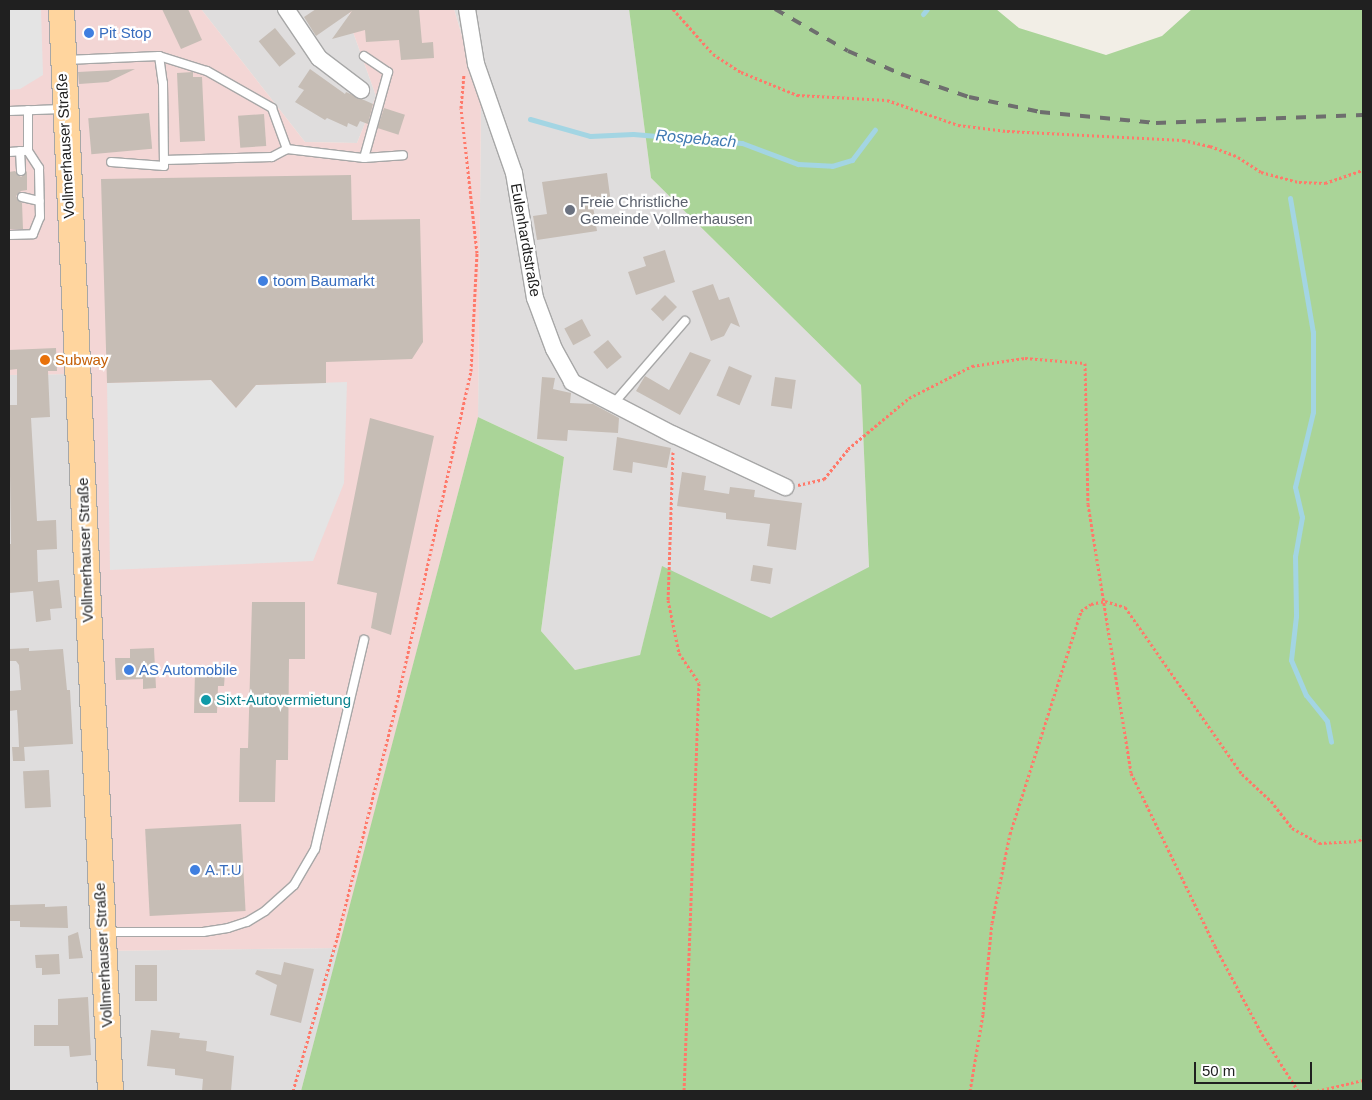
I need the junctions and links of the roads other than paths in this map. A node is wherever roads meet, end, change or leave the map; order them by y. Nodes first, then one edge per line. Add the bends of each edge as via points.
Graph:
1 (60, 9) edge
2 (286, 9) edge
3 (467, 9) edge
4 (158, 56) junction
5 (364, 56) dead end
6 (61, 60) junction
7 (361, 90) dead end
8 (64, 109) junction
9 (28, 110) junction
10 (9, 111) edge
11 (287, 149) junction
12 (24, 151) junction
13 (9, 152) edge
14 (403, 155) dead end
15 (364, 158) junction
16 (164, 160) junction
17 (112, 162) dead end
18 (21, 171) dead end
19 (22, 198) dead end
20 (40, 201) junction
21 (9, 235) edge
22 (685, 321) dead end
23 (613, 404) junction
24 (785, 487) road end
25 (364, 640) dead end
26 (102, 933) junction
27 (110, 1091) edge

1 - 6 main road, Vollmerhauser Straße
2 - 7 street via 319,58
3 - 23 street, Eulenhardtstraße via 476,64 514,173 535,298 544,323 572,382
4 - 6 lane
4 - 11 lane via 207,71 272,108
4 - 16 lane via 163,83
5 - 15 lane via 388,72
6 - 8 main road, Vollmerhauser Straße
8 - 9 lane
8 - 26 main road, Vollmerhauser Straße
9 - 10 lane
9 - 12 lane
11 - 15 lane
11 - 16 lane via 272,157
12 - 13 lane
12 - 18 lane
12 - 20 lane via 39,168
14 - 15 lane
16 - 17 lane via 164,166
19 - 20 lane
20 - 21 lane via 40,217 33,234
22 - 23 lane
23 - 24 street, Eulenhardtstraße
25 - 26 lane via 315,849 294,885 280,900 247,922 228,928 203,932
26 - 27 main road, Vollmerhauser Straße

